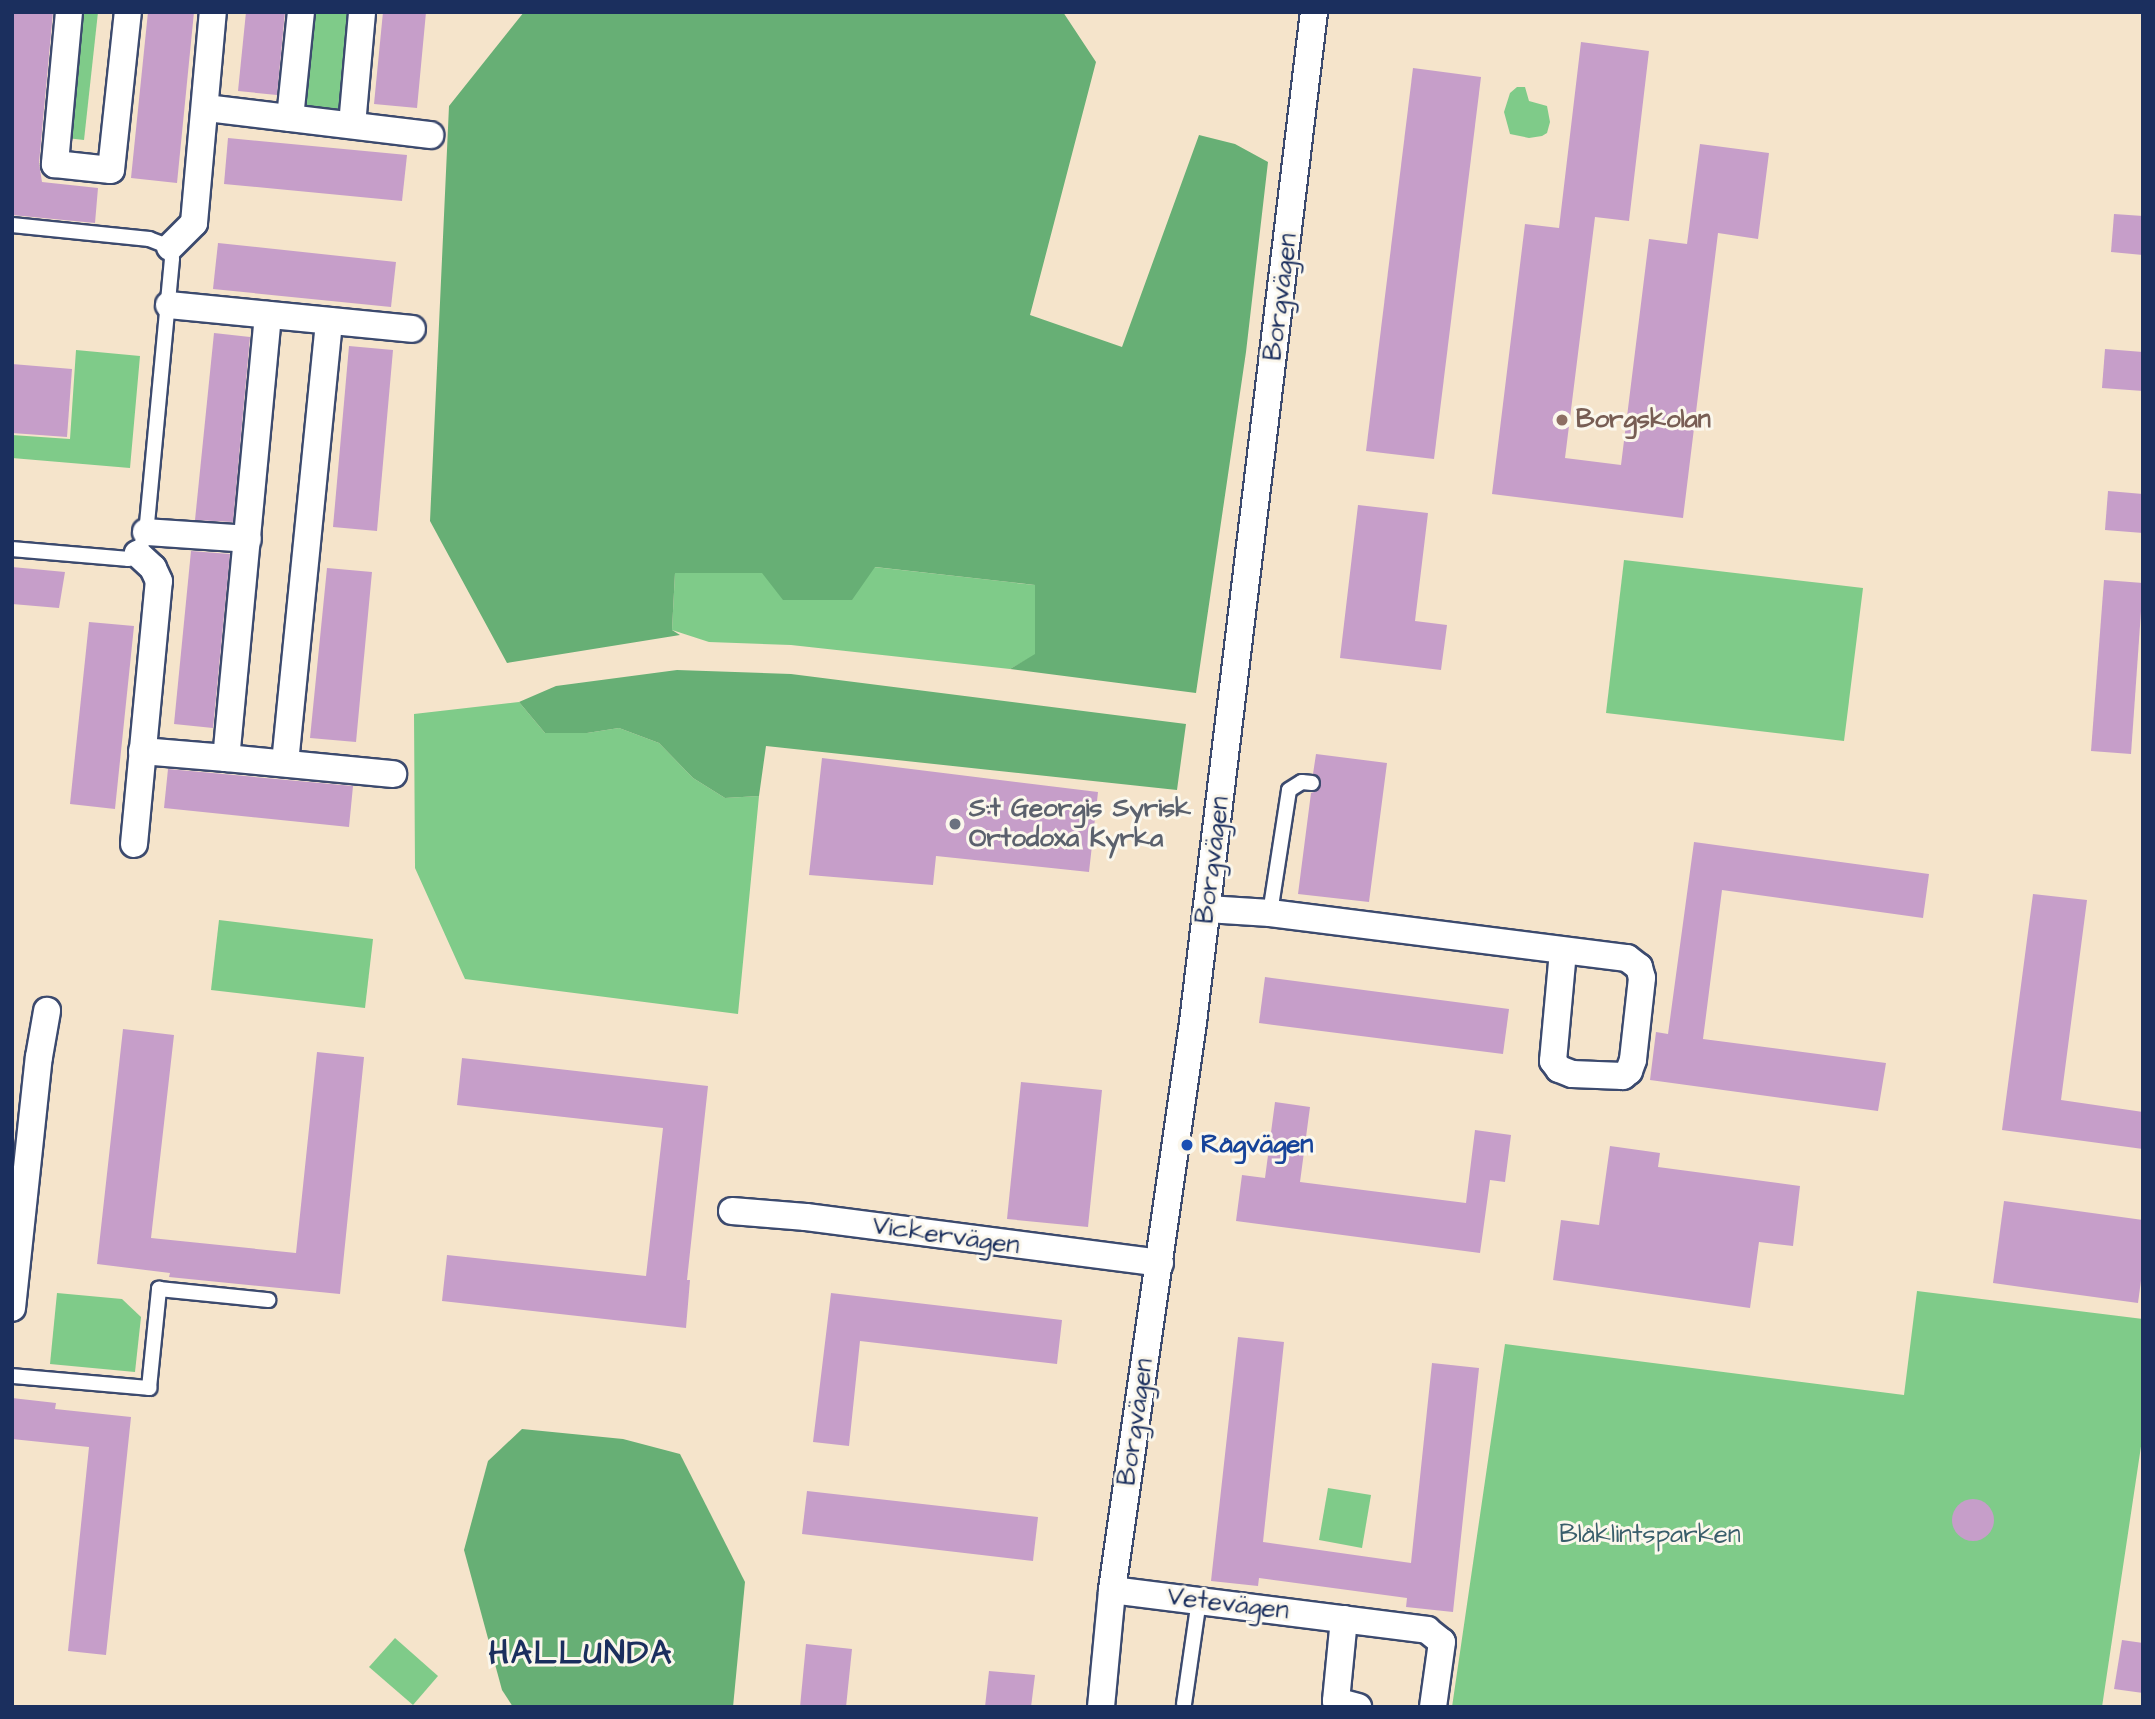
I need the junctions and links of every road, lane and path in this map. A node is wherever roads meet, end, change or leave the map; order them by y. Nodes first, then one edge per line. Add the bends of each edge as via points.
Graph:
1 (69, 12) edge
2 (128, 12) edge
3 (214, 12) edge
4 (301, 12) edge
5 (362, 12) edge
6 (1314, 12) edge
7 (206, 108) junction
8 (290, 118) junction
9 (352, 125) junction
10 (430, 135) dead end
11 (12, 225) edge
12 (170, 247) junction
13 (169, 305) junction
14 (268, 315) junction
15 (329, 321) junction
16 (412, 329) dead end
17 (248, 539) junction
18 (142, 543) junction
19 (12, 549) edge
20 (142, 751) junction
21 (226, 758) junction
22 (285, 763) junction
23 (393, 774) dead end
24 (1312, 783) dead end
25 (134, 844) dead end
26 (1207, 909) junction
27 (1270, 913) junction
28 (1563, 951) junction
29 (47, 1011) dead end
30 (732, 1211) dead end
31 (1160, 1263) junction
32 (268, 1300) dead end
33 (12, 1308) edge
34 (12, 1376) edge
35 (1112, 1590) junction
36 (1199, 1600) junction
37 (1344, 1619) junction
38 (1184, 1704) dead end
39 (1101, 1707) edge
40 (1358, 1707) edge
41 (1433, 1707) edge

1 - 2 street via 55,164 111,170
3 - 7 street
4 - 8 street
5 - 9 street
6 - 26 street, Borgvägen
7 - 8 street
7 - 12 street via 194,223
8 - 9 street
9 - 10 street
11 - 12 lane via 149,239
12 - 13 lane
13 - 14 street
13 - 18 lane
14 - 15 street
14 - 17 street
15 - 16 street
15 - 22 street
17 - 18 street
17 - 21 street
18 - 19 lane via 128,559
18 - 20 street via 159,581
20 - 21 street
20 - 25 street
21 - 22 street
22 - 23 street
24 - 27 lane via 1302,782 1289,790
26 - 27 street
26 - 31 street, Borgvägen
27 - 28 street
28 - 28 street via 1553,1061 1573,1074 1623,1076 1633,1060 1642,978 1639,967 1627,958
29 - 33 street
30 - 31 street, Vickervägen
31 - 35 street, Borgvägen
32 - 34 lane via 159,1289 149,1388
35 - 36 street, Vetevägen
35 - 39 street, Borgvägen
36 - 37 street, Vetevägen
36 - 38 lane
37 - 40 street via 1336,1701
37 - 41 street, Vetevägen via 1436,1634 1442,1642

